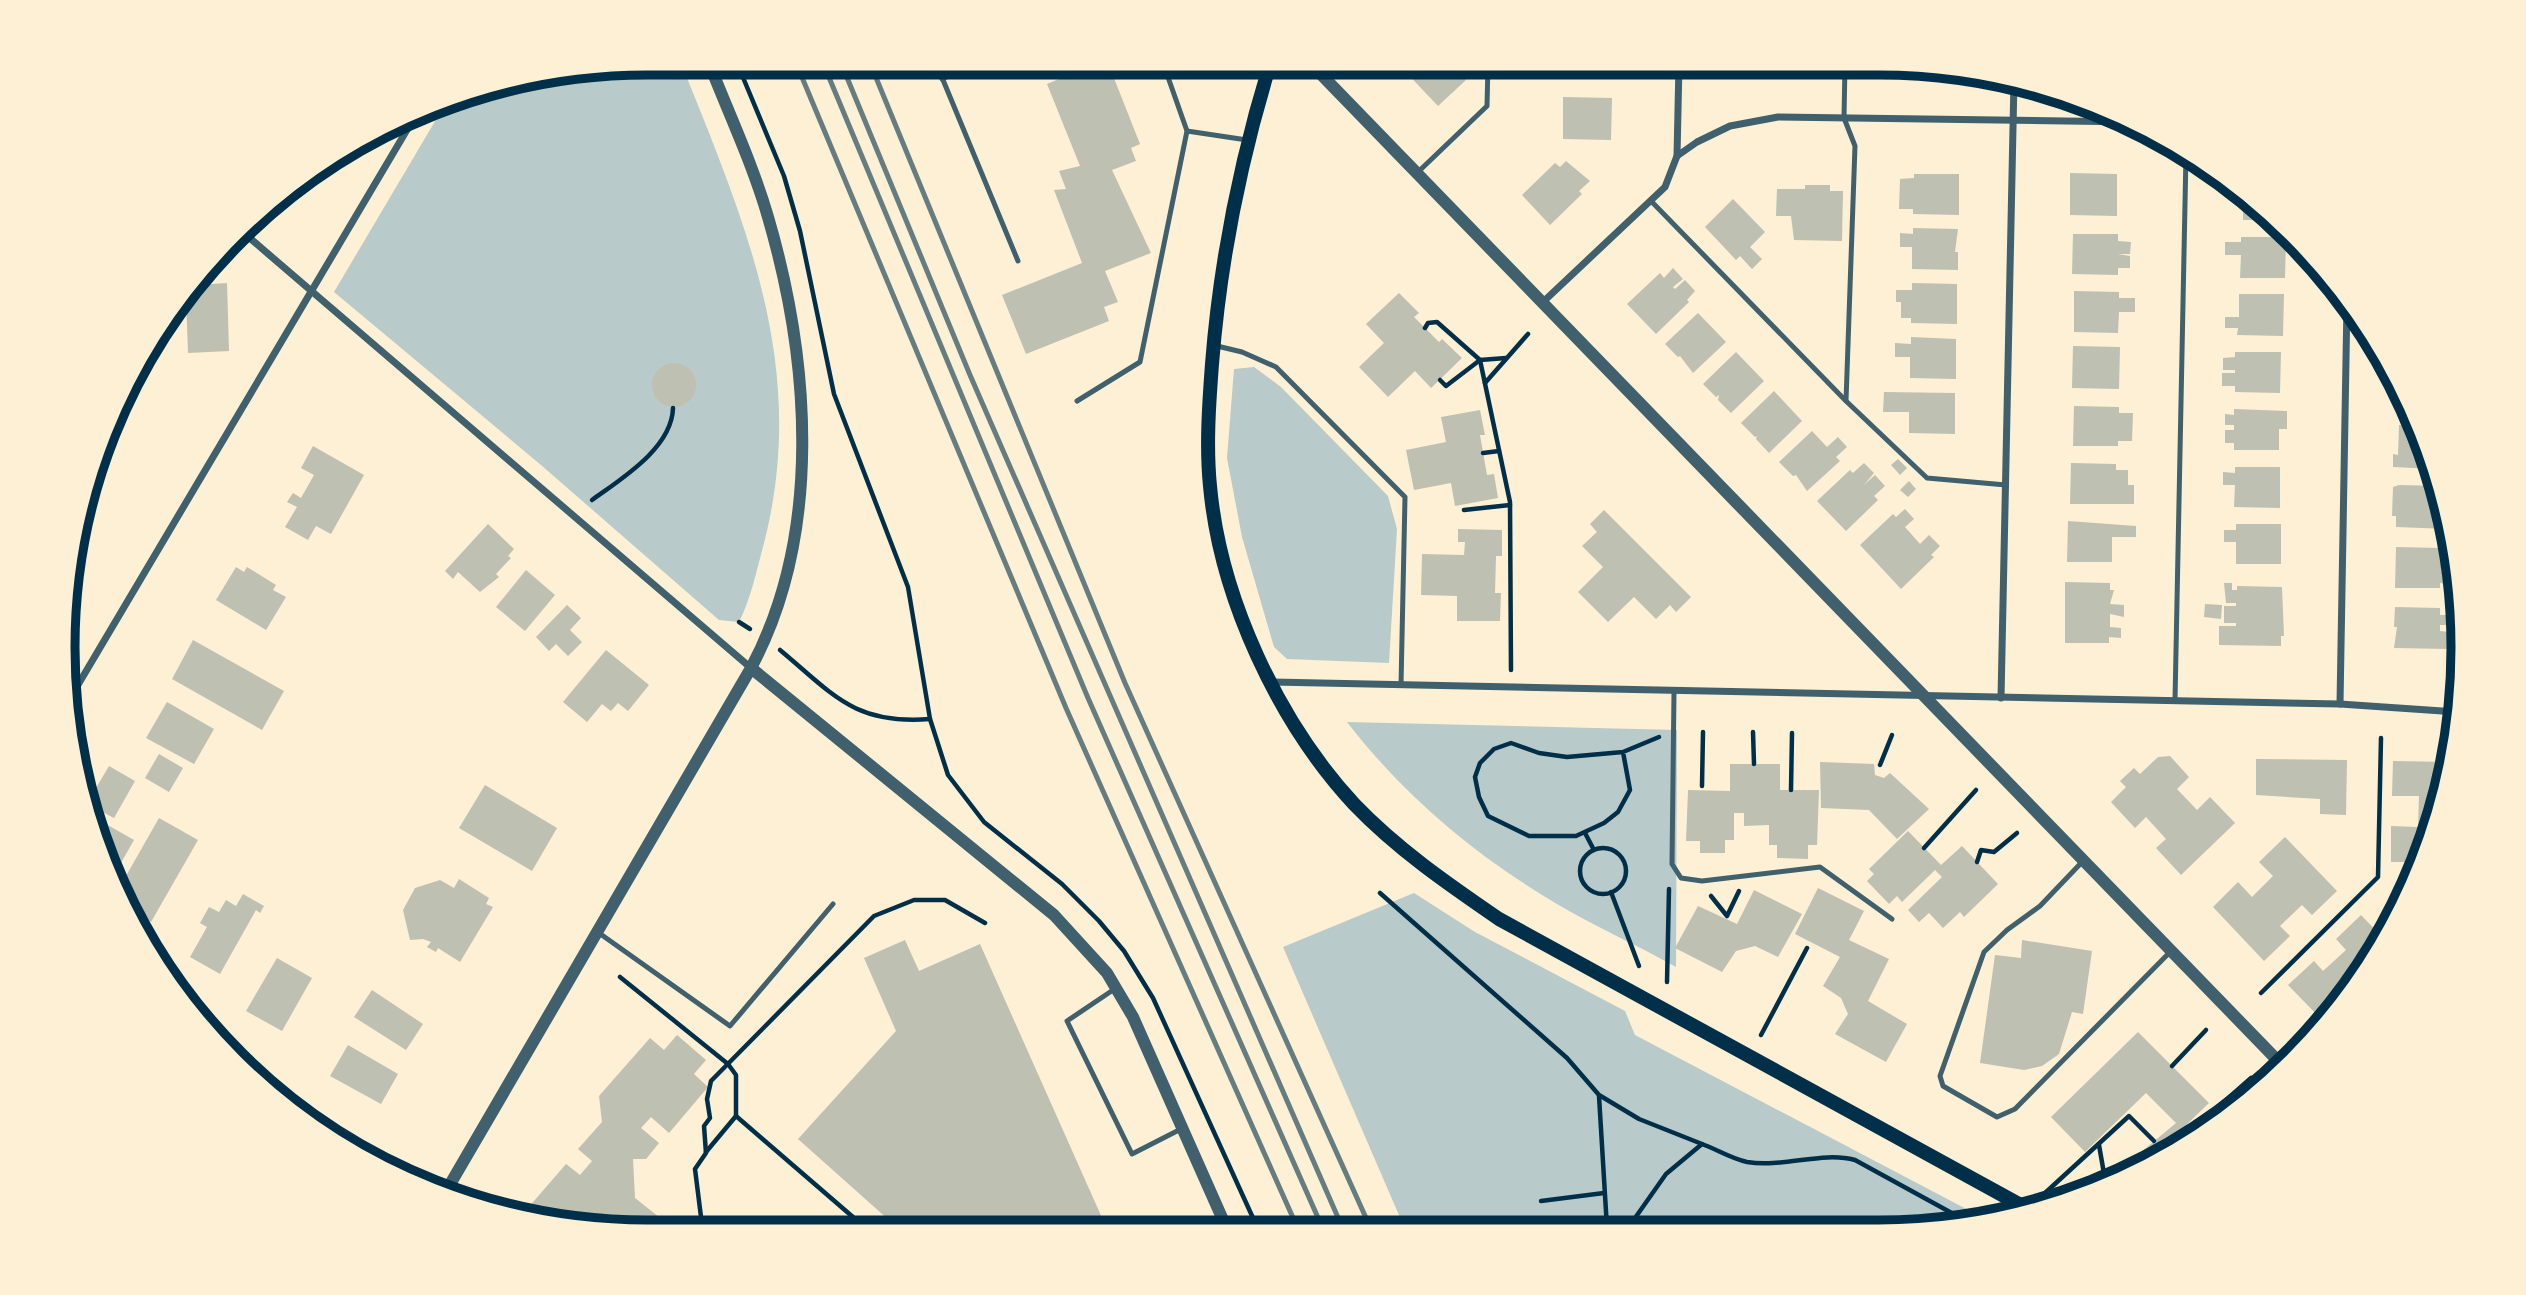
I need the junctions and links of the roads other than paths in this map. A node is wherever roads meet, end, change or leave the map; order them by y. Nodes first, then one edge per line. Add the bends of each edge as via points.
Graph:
1 (714, 75) edge
2 (940, 75) edge
3 (951, 75) edge
4 (1167, 75) edge
5 (1267, 75) edge
6 (1322, 75) edge
7 (1488, 75) edge
8 (1679, 75) edge
9 (1845, 75) edge
10 (942, 79) junction
11 (2014, 92) edge
12 (1844, 118) junction
13 (2013, 120) junction
14 (2103, 121) edge
15 (408, 128) edge
16 (1186, 131) junction
17 (1247, 140) junction
18 (1677, 156) junction
19 (2186, 165) edge
20 (1417, 173) junction
21 (1651, 201) junction
22 (249, 237) edge
23 (1018, 261) dead end
24 (312, 290) junction
25 (1543, 302) junction
26 (2347, 320) edge
27 (1213, 346) junction
28 (1077, 401) dead end
29 (1846, 401) junction
30 (2006, 485) junction
31 (751, 668) junction
32 (1271, 682) junction
33 (1401, 685) junction
34 (76, 688) edge
35 (1674, 692) junction
36 (1924, 696) junction
37 (2001, 698) junction
38 (2175, 701) junction
39 (2340, 704) junction
40 (2447, 711) edge
41 (2084, 861) junction
42 (833, 904) dead end
43 (1892, 919) dead end
44 (596, 931) junction
45 (2171, 951) junction
46 (1116, 988) junction
47 (2275, 1059) edge
48 (1182, 1128) junction
49 (450, 1184) edge
50 (2016, 1203) edge
51 (1223, 1220) edge

1 - 31 street via 768,216 798,352 802,479 789,575
2 - 10 lane
3 - 10 lane
4 - 16 lane
5 - 17 main road
6 - 20 street
7 - 20 lane via 1488,106
8 - 18 street
9 - 12 lane
10 - 23 lane
11 - 13 street
12 - 13 street
12 - 18 street via 1753,120 1730,126
12 - 29 lane via 1855,146
13 - 14 street
13 - 30 street
15 - 24 street
16 - 17 lane
16 - 28 lane via 1140,362
17 - 27 main road
18 - 21 street via 1665,187
19 - 38 lane
20 - 25 street
21 - 25 street
21 - 29 lane
22 - 24 street
24 - 31 street
24 - 34 street
25 - 36 street
26 - 39 street
27 - 32 main road via 1208,415 1210,486 1222,557 1247,633
27 - 33 lane via 1276,367 1405,497
29 - 30 lane via 1927,478
30 - 37 street
31 - 44 street
31 - 46 street via 1054,915
32 - 33 street
32 - 50 main road via 1318,761 1355,805 1419,863 1499,919
33 - 35 street
35 - 36 street
35 - 43 lane via 1672,864 1681,878 1702,881 1820,867
36 - 37 street
36 - 41 street
37 - 38 street
38 - 39 street
39 - 40 street
41 - 45 street
41 - 45 lane via 2040,906 1984,952 1940,1076 1943,1086 1997,1117 2015,1109
42 - 44 lane via 730,1027
44 - 49 street
45 - 47 street
46 - 48 street
46 - 48 lane via 1067,1021 1132,1154
48 - 51 street

